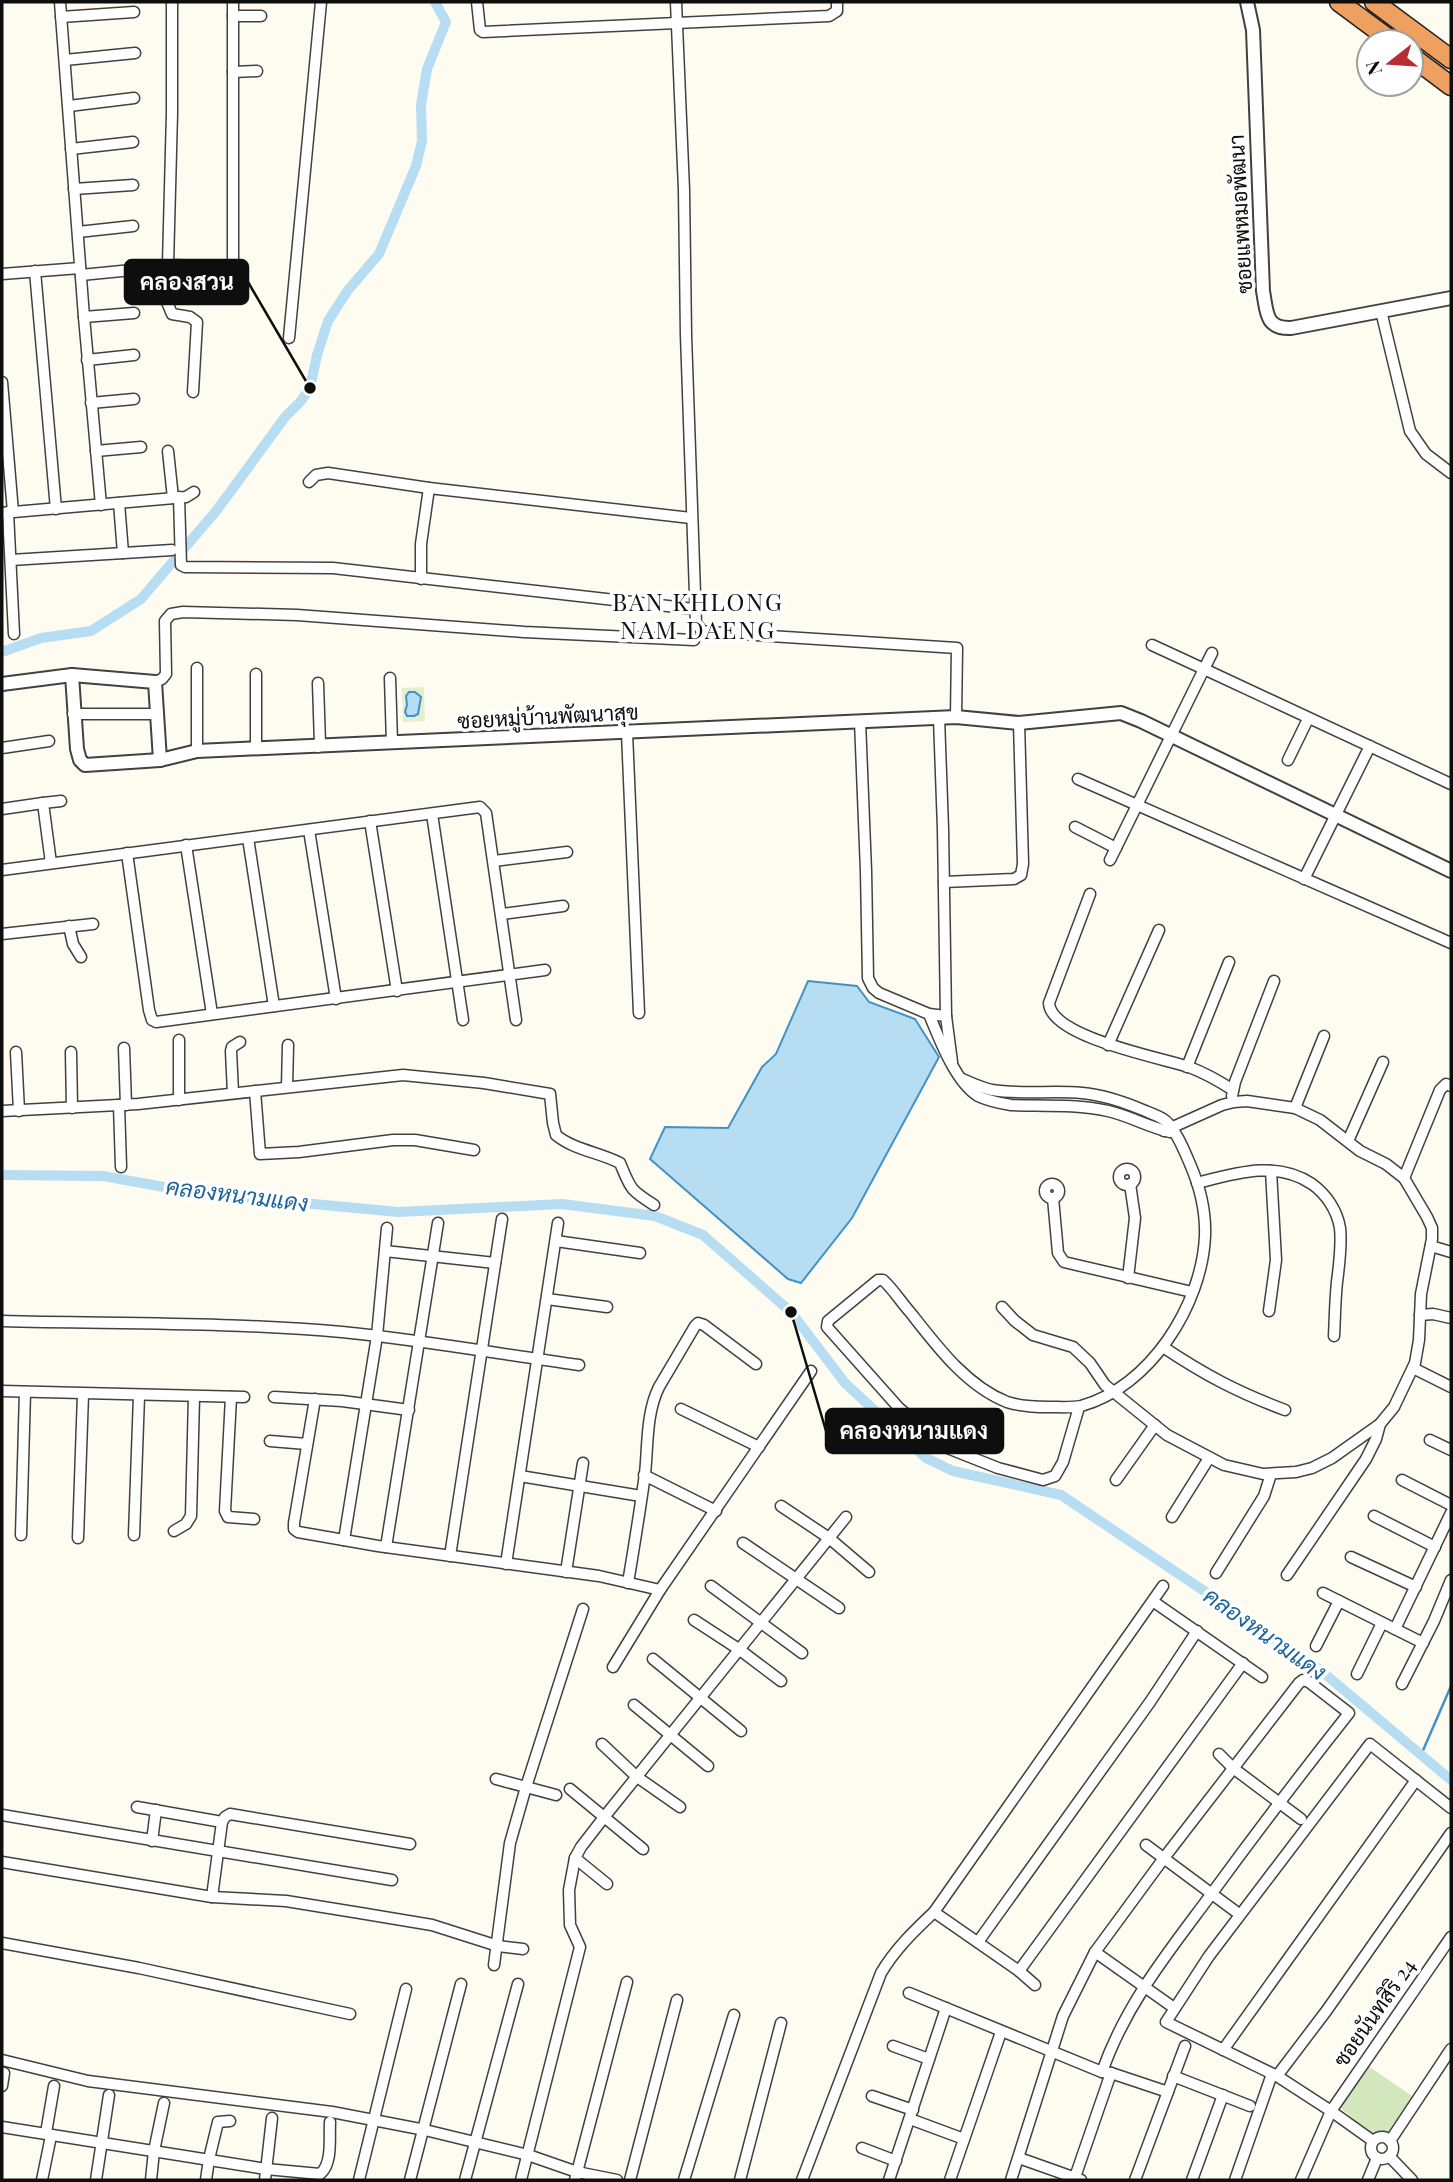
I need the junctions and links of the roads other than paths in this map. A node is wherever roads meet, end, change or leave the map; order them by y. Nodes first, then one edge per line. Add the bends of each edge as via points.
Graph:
1 (60, 2) edge
2 (172, 2) edge
3 (233, 2) edge
4 (321, 2) edge
5 (477, 2) edge
6 (676, 2) edge
7 (837, 2) edge
8 (1247, 2) edge
9 (1339, 2) edge
10 (1374, 2) edge
11 (134, 12) dead end
12 (233, 16) junction
13 (261, 16) dead end
14 (61, 17) junction
15 (677, 23) junction
16 (1373, 28) edge
17 (135, 52) dead end
18 (1451, 59) edge
19 (65, 60) junction
20 (1425, 66) edge
21 (257, 71) dead end
22 (233, 72) junction
23 (1451, 86) edge
24 (134, 98) dead end
25 (69, 106) junction
26 (133, 142) dead end
27 (71, 149) junction
28 (133, 185) dead end
29 (74, 189) junction
30 (133, 226) dead end
31 (78, 232) junction
32 (168, 265) junction
33 (233, 267) junction
34 (132, 270) dead end
35 (35, 271) junction
36 (80, 272) junction
37 (2, 274) edge
38 (233, 291) dead end
39 (1451, 298) edge
40 (1381, 311) junction
41 (134, 313) dead end
42 (84, 317) junction
43 (289, 338) dead end
44 (134, 355) dead end
45 (88, 360) junction
46 (2, 382) edge
47 (193, 392) dead end
48 (134, 398) dead end
49 (91, 403) junction
50 (141, 447) dead end
51 (96, 451) junction
52 (168, 451) dead end
53 (1451, 472) edge
54 (309, 482) dead end
55 (429, 488) junction
56 (194, 492) dead end
57 (176, 497) junction
58 (119, 503) junction
59 (101, 505) junction
60 (56, 509) junction
61 (7, 512) edge
62 (691, 518) junction
63 (172, 550) dead end
64 (123, 553) junction
65 (11, 560) junction
66 (421, 579) junction
67 (694, 609) junction
68 (14, 634) dead end
69 (694, 640) dead end
70 (1152, 645) dead end
71 (1212, 653) dead end
72 (197, 668) dead end
73 (1204, 669) junction
74 (256, 674) dead end
75 (72, 675) junction
76 (390, 678) dead end
77 (155, 681) junction
78 (318, 682) dead end
79 (2, 684) edge
80 (157, 713) junction
81 (73, 714) junction
82 (956, 717) junction
83 (939, 718) junction
84 (1308, 719) junction
85 (860, 722) junction
86 (1019, 723) junction
87 (627, 733) junction
88 (1172, 737) junction
89 (49, 741) dead end
90 (392, 743) junction
91 (319, 745) junction
92 (1370, 746) junction
93 (257, 747) junction
94 (2, 748) edge
95 (197, 751) junction
96 (160, 760) junction
97 (1288, 760) dead end
98 (1078, 779) dead end
99 (1451, 784) edge
100 (61, 801) dead end
101 (43, 803) junction
102 (1137, 805) junction
103 (2, 809) edge
104 (432, 814) junction
105 (1336, 816) junction
106 (370, 821) junction
107 (1075, 827) dead end
108 (309, 830) junction
109 (248, 838) junction
110 (186, 845) junction
111 (1116, 848) junction
112 (567, 852) dead end
113 (127, 853) junction
114 (1110, 860) dead end
115 (494, 861) junction
116 (51, 863) junction
117 (2, 870) edge
118 (1451, 871) edge
119 (1304, 878) junction
120 (944, 882) junction
121 (1090, 894) dead end
122 (562, 906) dead end
123 (502, 914) junction
124 (93, 923) dead end
125 (69, 926) junction
126 (1159, 930) dead end
127 (2, 934) edge
128 (1451, 943) edge
129 (81, 957) dead end
130 (1230, 962) dead end
131 (545, 970) dead end
132 (510, 976) junction
133 (1274, 981) dead end
134 (458, 982) junction
135 (397, 991) junction
136 (336, 999) junction
137 (274, 1006) junction
138 (639, 1013) dead end
139 (212, 1014) junction
140 (929, 1014) junction
141 (946, 1016) junction
142 (463, 1020) dead end
143 (516, 1020) dead end
144 (1324, 1036) dead end
145 (179, 1040) dead end
146 (240, 1042) dead end
147 (288, 1045) dead end
148 (1108, 1045) junction
149 (124, 1048) dead end
150 (16, 1052) dead end
151 (71, 1052) dead end
152 (952, 1062) junction
153 (1383, 1062) dead end
154 (1187, 1067) junction
155 (1451, 1086) edge
156 (288, 1087) junction
157 (1233, 1090) junction
158 (255, 1091) junction
159 (233, 1093) junction
160 (179, 1100) junction
161 (1231, 1103) junction
162 (123, 1105) junction
163 (72, 1108) junction
164 (1295, 1108) junction
165 (2, 1111) edge
166 (19, 1111) junction
167 (1171, 1132) junction
168 (1348, 1141) junction
169 (474, 1150) dead end
170 (121, 1167) dead end
171 (1271, 1171) junction
172 (1404, 1178) junction
173 (1197, 1183) junction
174 (1130, 1184) dead end
175 (1053, 1198) dead end
176 (654, 1205) dead end
177 (502, 1219) dead end
178 (438, 1223) dead end
179 (558, 1223) dead end
180 (387, 1228) dead end
181 (556, 1241) junction
182 (1431, 1246) junction
183 (386, 1251) junction
184 (1451, 1252) edge
185 (640, 1253) dead end
186 (433, 1255) junction
187 (495, 1263) junction
188 (1128, 1278) junction
189 (1192, 1292) junction
190 (547, 1299) junction
191 (607, 1307) dead end
192 (1002, 1307) dead end
193 (1269, 1311) dead end
194 (1420, 1315) junction
195 (1451, 1318) edge
196 (2, 1321) edge
197 (377, 1336) junction
198 (1334, 1336) dead end
199 (419, 1341) junction
200 (1163, 1347) junction
201 (483, 1350) junction
202 (538, 1359) junction
203 (756, 1364) dead end
204 (579, 1365) dead end
205 (1413, 1368) junction
206 (811, 1371) dead end
207 (1451, 1387) edge
208 (2, 1391) edge
209 (25, 1392) junction
210 (1114, 1392) junction
211 (83, 1394) junction
212 (139, 1396) junction
213 (194, 1397) junction
214 (231, 1397) junction
215 (244, 1397) dead end
216 (274, 1397) dead end
217 (315, 1399) junction
218 (366, 1405) junction
219 (1079, 1406) junction
220 (681, 1409) dead end
221 (409, 1410) junction
222 (1284, 1410) dead end
223 (1380, 1424) junction
224 (1155, 1425) junction
225 (1430, 1440) dead end
226 (270, 1441) dead end
227 (307, 1444) junction
228 (759, 1447) junction
229 (1451, 1450) edge
230 (1209, 1458) junction
231 (583, 1463) dead end
232 (1271, 1474) junction
233 (644, 1475) junction
234 (520, 1476) junction
235 (1116, 1480) dead end
236 (1402, 1480) dead end
237 (579, 1486) junction
238 (641, 1496) junction
239 (1451, 1505) edge
240 (781, 1506) dead end
241 (716, 1511) junction
242 (1451, 1513) edge
243 (1374, 1516) dead end
244 (846, 1517) dead end
245 (1172, 1517) dead end
246 (254, 1519) dead end
247 (174, 1531) dead end
248 (21, 1535) dead end
249 (134, 1535) dead end
250 (78, 1538) dead end
251 (829, 1538) junction
252 (344, 1540) junction
253 (743, 1543) dead end
254 (386, 1547) junction
255 (1435, 1547) junction
256 (450, 1556) junction
257 (1351, 1557) dead end
258 (506, 1564) junction
259 (566, 1572) junction
260 (869, 1572) dead end
261 (1216, 1573) dead end
262 (1286, 1575) dead end
263 (797, 1578) junction
264 (1451, 1580) edge
265 (628, 1583) junction
266 (711, 1586) dead end
267 (1163, 1586) dead end
268 (1416, 1587) junction
269 (660, 1590) junction
270 (1323, 1593) dead end
271 (1339, 1601) junction
272 (1154, 1602) junction
273 (838, 1608) dead end
274 (583, 1609) dead end
275 (694, 1620) dead end
276 (761, 1623) junction
277 (1382, 1623) junction
278 (1395, 1629) junction
279 (1197, 1631) junction
280 (1423, 1643) junction
281 (1316, 1646) dead end
282 (740, 1650) junction
283 (802, 1653) dead end
284 (653, 1660) dead end
285 (1243, 1663) junction
286 (613, 1667) dead end
287 (1357, 1674) dead end
288 (1262, 1677) dead end
289 (781, 1681) dead end
290 (1402, 1684) dead end
291 (700, 1699) junction
292 (634, 1705) dead end
293 (741, 1731) dead end
294 (670, 1736) junction
295 (602, 1744) dead end
296 (1219, 1754) dead end
297 (708, 1766) dead end
298 (1233, 1768) junction
299 (637, 1777) junction
300 (496, 1779) dead end
301 (1416, 1780) junction
302 (526, 1787) junction
303 (570, 1789) dead end
304 (556, 1795) dead end
305 (1279, 1802) junction
306 (137, 1807) dead end
307 (680, 1807) dead end
308 (1451, 1808) edge
309 (156, 1810) junction
310 (2, 1815) edge
311 (605, 1816) junction
312 (1301, 1819) dead end
313 (222, 1822) junction
314 (1451, 1833) edge
315 (152, 1841) junction
316 (410, 1844) dead end
317 (1146, 1844) dead end
318 (643, 1849) dead end
319 (219, 1853) junction
320 (575, 1858) junction
321 (1164, 1858) junction
322 (2, 1862) edge
323 (392, 1880) dead end
324 (607, 1884) dead end
325 (1211, 1894) junction
326 (212, 1897) junction
327 (1235, 1911) dead end
328 (934, 1912) junction
329 (1451, 1937) edge
330 (2, 1942) edge
331 (978, 1942) junction
332 (498, 1946) junction
333 (523, 1949) dead end
334 (1095, 1952) junction
335 (495, 1965) dead end
336 (1019, 1971) junction
337 (627, 1982) dead end
338 (461, 1984) dead end
339 (518, 1984) dead end
340 (1035, 1985) dead end
341 (1143, 1986) junction
342 (406, 1989) dead end
343 (909, 1993) dead end
344 (677, 2000) dead end
345 (1170, 2005) dead end
346 (946, 2008) junction
347 (350, 2014) dead end
348 (734, 2015) dead end
349 (781, 2024) dead end
350 (1001, 2032) junction
351 (893, 2046) dead end
352 (1185, 2046) dead end
353 (1451, 2049) edge
354 (1052, 2050) junction
355 (1223, 2050) junction
356 (929, 2059) junction
357 (2, 2060) edge
358 (1107, 2072) junction
359 (4, 2073) dead end
360 (1275, 2075) junction
361 (1173, 2076) junction
362 (2, 2086) edge
363 (54, 2086) dead end
364 (1168, 2092) junction
365 (109, 2095) dead end
366 (1223, 2095) junction
367 (872, 2096) dead end
368 (164, 2103) dead end
369 (1250, 2106) dead end
370 (1331, 2111) junction
371 (911, 2115) junction
372 (272, 2118) dead end
373 (230, 2121) dead end
374 (375, 2121) junction
375 (330, 2122) dead end
376 (2, 2127) edge
377 (425, 2130) junction
378 (49, 2134) junction
379 (964, 2138) junction
380 (1373, 2141) junction
381 (1390, 2141) junction
382 (475, 2143) junction
383 (103, 2144) junction
384 (862, 2148) dead end
385 (154, 2151) junction
386 (528, 2155) junction
387 (1389, 2156) junction
388 (1019, 2158) junction
389 (1377, 2158) junction
390 (209, 2159) junction
391 (896, 2161) junction
392 (266, 2175) edge
393 (576, 2176) edge
394 (42, 2180) edge
395 (96, 2180) edge
396 (151, 2180) edge
397 (206, 2180) edge
398 (359, 2180) edge
399 (410, 2180) edge
400 (465, 2180) edge
401 (521, 2180) edge
402 (617, 2180) edge
403 (631, 2180) edge
404 (684, 2180) edge
405 (740, 2180) edge
406 (802, 2180) edge
407 (889, 2180) edge
408 (950, 2180) edge
409 (1012, 2180) edge
410 (1077, 2180) edge
411 (1135, 2180) edge
412 (1192, 2180) edge
413 (1235, 2180) edge
414 (1301, 2180) edge
415 (1368, 2180) edge
416 (1412, 2180) edge

1 - 14 street
2 - 32 street
3 - 12 street
4 - 43 street
5 - 15 street via 483,32
6 - 15 street
7 - 15 street via 837,11 829,16
8 - 40 street, ซอยแพหมอพัฒนา via 1253,30 1263,291 1269,319 1274,326 1291,328
9 - 16 highway
10 - 18 highway
11 - 14 street
12 - 13 street
12 - 22 street
14 - 19 street
15 - 62 street
17 - 19 street
19 - 25 street
20 - 23 highway
21 - 22 street
22 - 33 street
24 - 25 street
25 - 27 street
26 - 27 street
27 - 29 street
28 - 29 street
29 - 31 street
30 - 31 street
31 - 36 street
32 - 33 street
32 - 47 street via 168,308 173,314 193,318 197,326
33 - 38 street
34 - 36 street
35 - 36 street
35 - 37 street
35 - 60 street
36 - 42 street
39 - 40 street, ซอยแพหมอพัฒนา
40 - 53 street via 1410,431 1426,454
41 - 42 street
42 - 45 street
44 - 45 street
45 - 49 street
46 - 61 street
48 - 49 street
49 - 51 street
50 - 51 street
51 - 59 street
52 - 57 street
54 - 55 street via 328,473
55 - 62 street
55 - 66 street
56 - 57 street
57 - 58 street
57 - 66 street via 181,565 187,568 333,568
58 - 59 street
58 - 64 street
59 - 60 street
60 - 61 street
61 - 65 street
62 - 67 street
63 - 64 street
64 - 65 street
65 - 68 street
66 - 67 street
67 - 82 street via 696,623 708,632 957,648
69 - 77 street via 183,612 171,614 165,621 166,674
70 - 73 street
71 - 73 street
72 - 95 street
73 - 84 street
73 - 88 street
74 - 93 street
75 - 77 street
75 - 79 street
75 - 81 street, ซอยหมู่บ้านพัฒนาสุข
76 - 90 street
77 - 80 street
78 - 91 street
80 - 81 street
80 - 96 street
81 - 96 street, ซอยหมู่บ้านพัฒนาสุข via 78,753 85,765
82 - 83 street, ซอยหมู่บ้านพัฒนาสุข
82 - 86 street, ซอยหมู่บ้านพัฒนาสุข
83 - 85 street, ซอยหมู่บ้านพัฒนาสุข
83 - 120 street
84 - 92 street
84 - 97 street
85 - 87 street, ซอยหมู่บ้านพัฒนาสุข
85 - 140 street via 868,978 878,993
86 - 88 street, ซอยหมู่บ้านพัฒนาสุข via 1121,713
86 - 120 street via 1021,875
87 - 90 street, ซอยหมู่บ้านพัฒนาสุข
87 - 138 street
88 - 102 street
88 - 105 street, ซอยหมู่บ้านพัฒนาสุข
89 - 94 street
90 - 91 street, ซอยหมู่บ้านพัฒนาสุข
91 - 93 street, ซอยหมู่บ้านพัฒนาสุข
92 - 99 street
92 - 105 street
93 - 95 street, ซอยหมู่บ้านพัฒนาสุข
95 - 96 street, ซอยหมู่บ้านพัฒนาสุข
98 - 102 street
100 - 101 street
101 - 103 street
101 - 116 street
102 - 111 street
102 - 119 street
104 - 106 street
104 - 115 street via 484,809
104 - 134 street
105 - 118 street, ซอยหมู่บ้านพัฒนาสุข
105 - 119 street
106 - 108 street
106 - 135 street
107 - 111 street
108 - 109 street
108 - 136 street
109 - 110 street
109 - 137 street
110 - 113 street
110 - 139 street
111 - 114 street
112 - 115 street
113 - 116 street
113 - 139 street via 150,1016 159,1023
115 - 123 street
116 - 117 street
119 - 128 street
120 - 141 street
121 - 148 street via 1049,1008 1072,1028
122 - 123 street
123 - 132 street
124 - 125 street
125 - 127 street
125 - 129 street
126 - 148 street
130 - 154 street
131 - 132 street
132 - 134 street
132 - 143 street
133 - 157 street
134 - 135 street
134 - 142 street
135 - 136 street
136 - 137 street
137 - 139 street
140 - 141 street
140 - 152 street
141 - 152 street
144 - 164 street
145 - 160 street
146 - 159 street via 231,1051
147 - 156 street
148 - 154 street
149 - 162 street
150 - 166 street
151 - 163 street
152 - 167 street via 968,1088 998,1103 1092,1108
153 - 168 street
154 - 157 street
155 - 172 street via 1446,1084 1440,1090
156 - 158 street
156 - 176 street via 414,1075 550,1094 556,1135 620,1163 629,1186
157 - 161 street
158 - 159 street
158 - 169 street via 260,1154 393,1140
159 - 160 street
160 - 162 street
161 - 164 street
161 - 167 street
162 - 163 street
162 - 170 street
163 - 166 street
164 - 168 street via 1320,1119
165 - 166 street
167 - 173 street
168 - 172 street
171 - 173 street
171 - 193 street via 1276,1260
171 - 198 street via 1295,1174 1319,1189 1338,1221
172 - 182 street via 1432,1228
173 - 189 street via 1205,1237
174 - 188 street via 1135,1218
175 - 188 street via 1061,1259
177 - 187 street
178 - 186 street
179 - 181 street
180 - 183 street
181 - 185 street
181 - 190 street
182 - 184 street
182 - 194 street
183 - 186 street
183 - 197 street
186 - 187 street
186 - 199 street
187 - 201 street
188 - 189 street
189 - 200 street
190 - 191 street
190 - 202 street
192 - 210 street via 1033,1335 1073,1347
194 - 195 street
194 - 205 street
196 - 197 street via 240,1326
197 - 199 street
197 - 218 street
199 - 201 street
199 - 221 street
200 - 210 street
200 - 222 street via 1215,1381
201 - 202 street
201 - 256 street
202 - 204 street
202 - 234 street
203 - 233 street via 701,1323 696,1325 654,1398
205 - 207 street
205 - 223 street
206 - 228 street
208 - 209 street
209 - 211 street
209 - 248 street
210 - 219 street
210 - 224 street
211 - 212 street
211 - 250 street
212 - 213 street
212 - 249 street
213 - 214 street
213 - 247 street via 191,1516
214 - 215 street
214 - 246 street via 225,1511 232,1519
216 - 217 street
217 - 218 street
217 - 227 street
218 - 221 street
218 - 252 street
219 - 219 street via 1028,1406 991,1394 953,1362 883,1280 827,1324 899,1408 928,1433 945,1447 998,1468 1043,1479 1055,1476
220 - 228 street
221 - 254 street
223 - 232 street via 1312,1468
223 - 262 street via 1366,1459
224 - 230 street
224 - 235 street
225 - 229 street
226 - 227 street
227 - 252 street via 294,1529
228 - 241 street
230 - 232 street
230 - 245 street
231 - 237 street
232 - 261 street via 1264,1496
233 - 238 street
233 - 241 street
234 - 237 street
234 - 258 street
236 - 239 street
237 - 238 street
237 - 259 street
238 - 265 street
240 - 251 street
241 - 269 street
242 - 255 street
243 - 255 street
244 - 251 street
251 - 260 street
251 - 263 street
252 - 254 street
253 - 263 street
254 - 256 street
255 - 268 street
256 - 258 street
257 - 268 street
258 - 259 street
259 - 265 street
263 - 273 street
263 - 276 street
264 - 280 street
265 - 269 street
266 - 276 street
267 - 272 street
268 - 278 street
269 - 286 street
270 - 271 street
271 - 277 street
271 - 281 street
272 - 279 street
272 - 328 street
274 - 302 street
275 - 282 street
276 - 282 street
276 - 283 street
277 - 278 street
277 - 287 street
278 - 280 street
279 - 285 street
279 - 331 street
280 - 290 street
282 - 289 street
282 - 291 street
284 - 291 street
285 - 288 street
285 - 336 street
291 - 293 street
291 - 294 street
292 - 294 street
294 - 297 street
294 - 299 street
295 - 299 street
296 - 298 street
298 - 305 street
298 - 305 street via 1299,1683 1309,1682 1349,1713
298 - 321 street
299 - 307 street
299 - 311 street
300 - 302 street
301 - 308 street
301 - 355 street
301 - 355 street via 1370,1744 1209,1956 1166,2022
302 - 304 street
302 - 332 street via 510,1843
303 - 311 street
305 - 312 street
305 - 325 street
306 - 309 street
309 - 313 street
309 - 315 street
310 - 315 street
311 - 318 street
311 - 320 street
313 - 316 street via 230,1814 239,1815
313 - 319 street
314 - 360 street via 1327,2010
315 - 319 street
317 - 321 street
319 - 323 street
319 - 326 street
320 - 324 street
320 - 386 street via 569,1890 570,1925 580,1947
321 - 325 street
321 - 334 street
322 - 326 street
325 - 327 street
325 - 341 street
326 - 332 street via 286,1901 432,1925
328 - 331 street
328 - 406 street via 904,1941 881,1973
329 - 370 street, ซอยนันทสิริ 24
330 - 347 street
331 - 336 street
332 - 333 street
332 - 335 street
334 - 341 street
334 - 354 street via 1066,2009
336 - 340 street
337 - 393 street
338 - 377 street
339 - 382 street
341 - 345 street
341 - 358 street via 1115,2037
342 - 374 street
343 - 346 street
344 - 403 street
346 - 350 street
346 - 356 street
348 - 404 street
349 - 405 street
350 - 354 street
350 - 379 street
351 - 356 street
352 - 361 street
353 - 381 street
354 - 358 street
354 - 388 street
355 - 360 street
356 - 371 street
357 - 374 street via 88,2081
358 - 364 street
358 - 410 street
359 - 362 street
360 - 370 street
360 - 413 street
361 - 364 street
361 - 366 street
363 - 378 street
364 - 411 street
365 - 383 street
366 - 369 street
366 - 412 street
367 - 371 street
368 - 385 street
370 - 380 street
370 - 414 street, ซอยนันทสิริ 24
371 - 379 street
371 - 391 street
372 - 392 street
373 - 390 street via 218,2119
374 - 377 street
374 - 398 street
375 - 392 street via 325,2171
376 - 378 street
377 - 382 street
377 - 399 street
378 - 383 street
378 - 394 street
379 - 408 street
380 - 381 street via 1379,2137
380 - 389 street via 1371,2151
381 - 387 street
382 - 386 street
382 - 400 street
383 - 385 street
383 - 395 street
384 - 391 street
385 - 390 street
385 - 396 street
386 - 393 street
386 - 401 street
387 - 389 street
387 - 416 street
388 - 409 street
388 - 410 street
389 - 415 street
390 - 392 street
390 - 397 street
391 - 407 street
393 - 402 street

